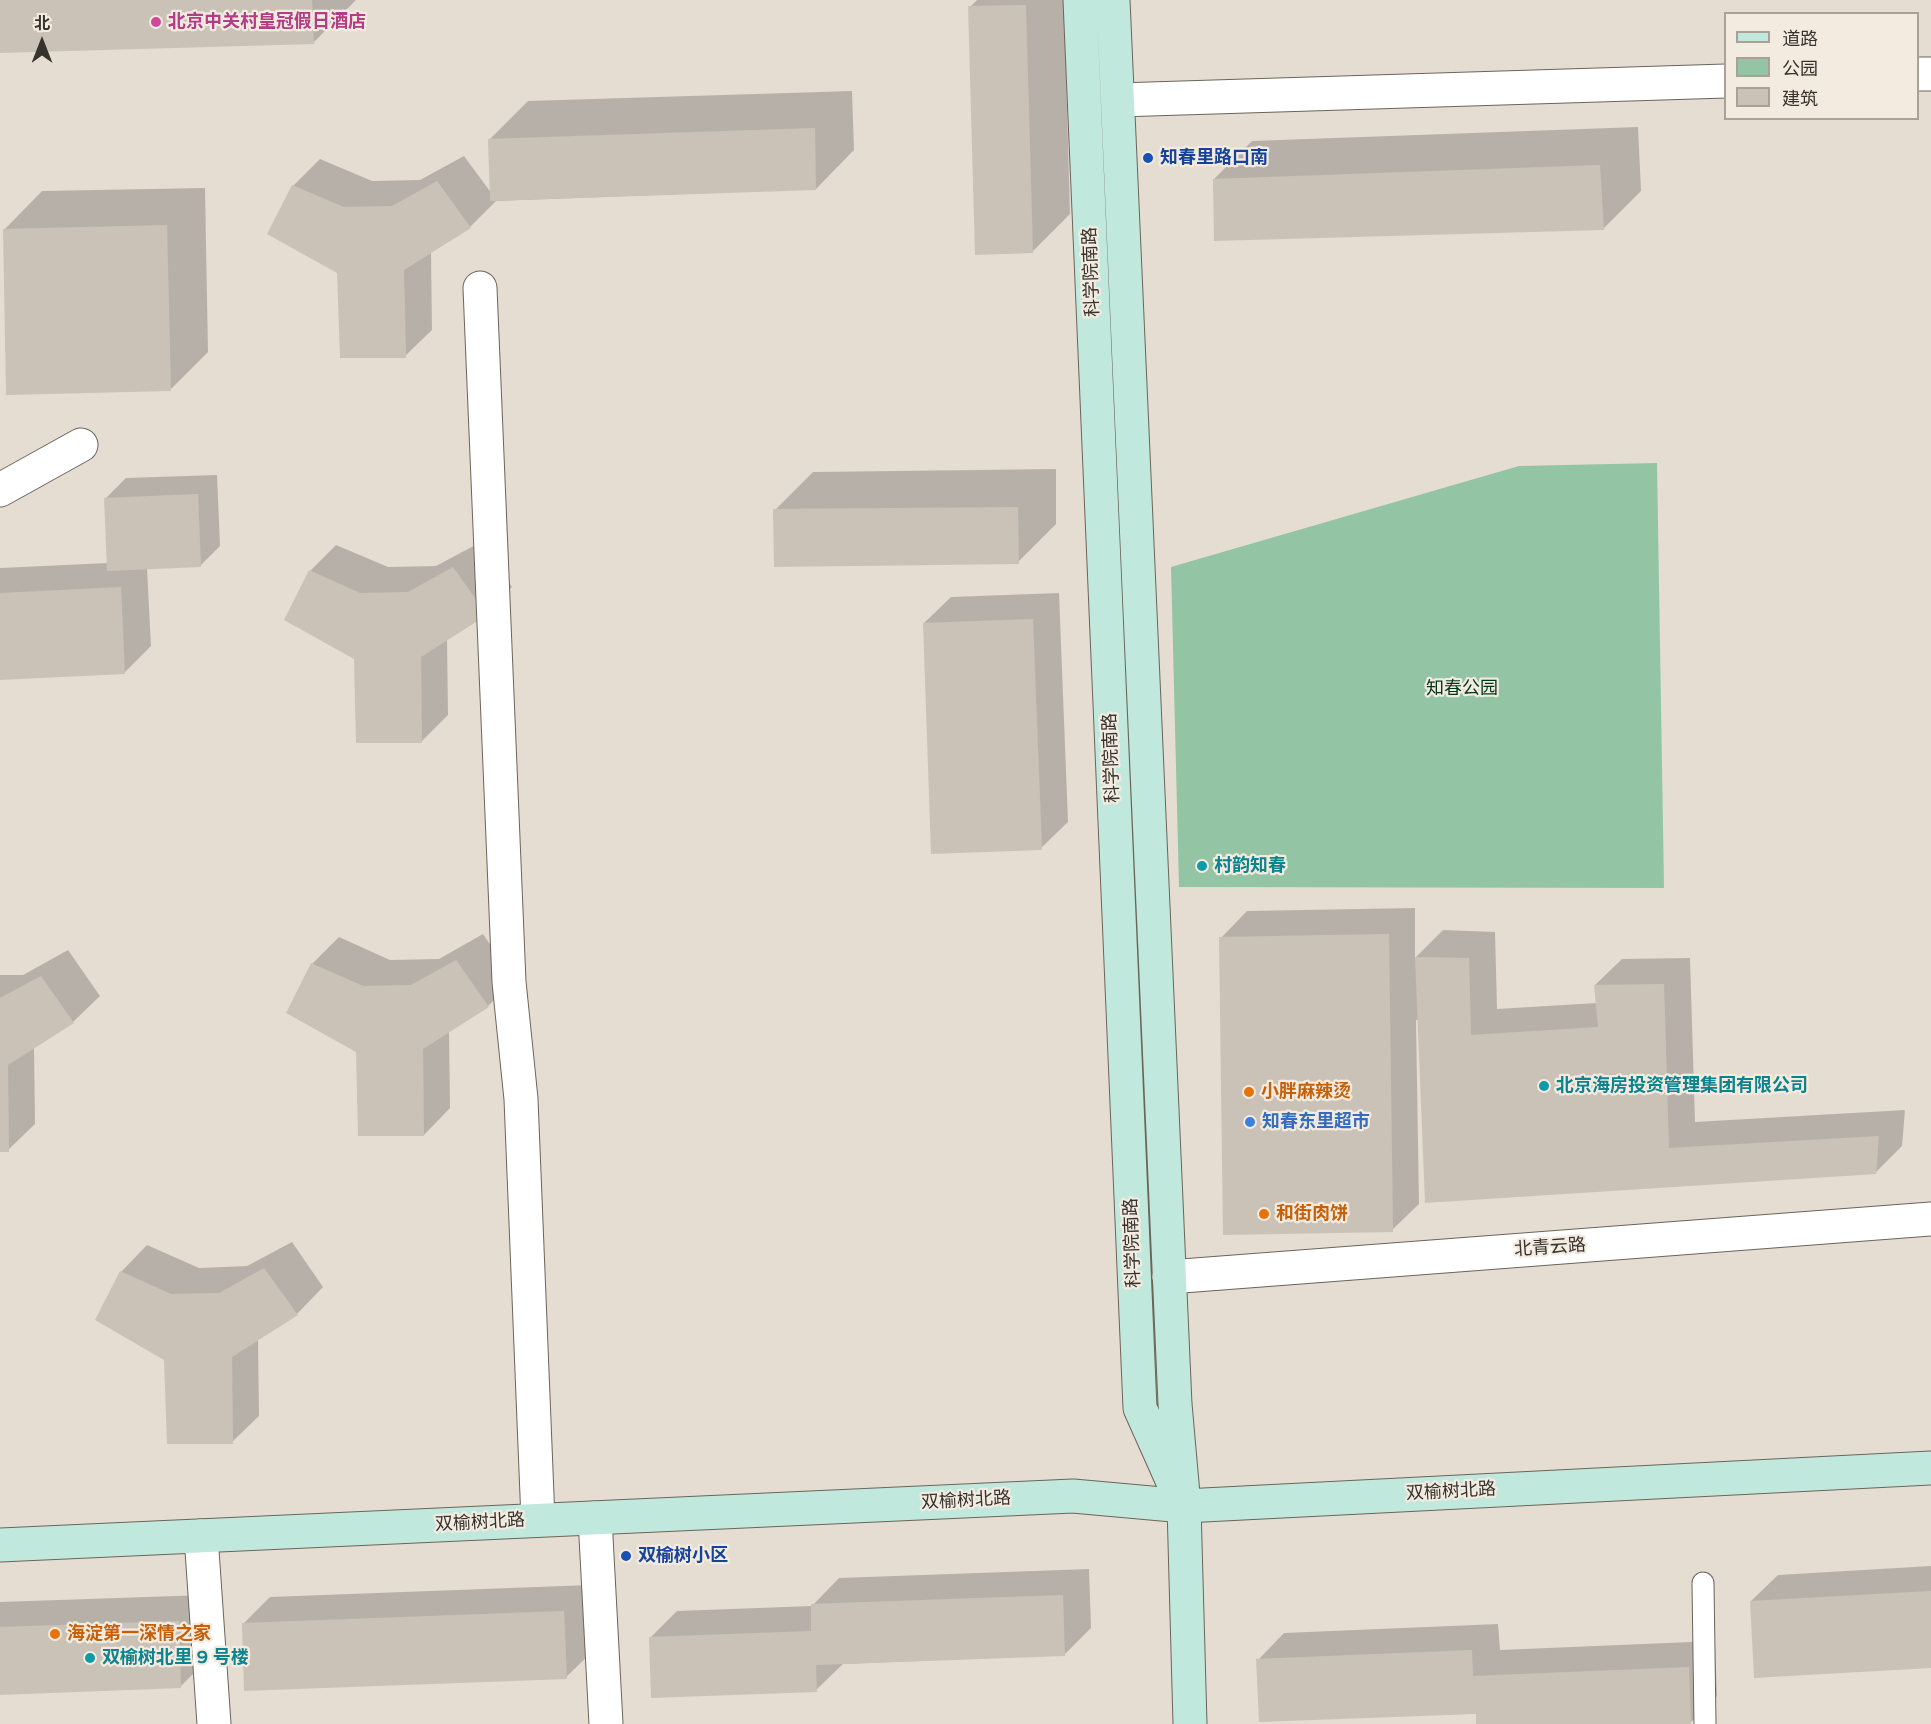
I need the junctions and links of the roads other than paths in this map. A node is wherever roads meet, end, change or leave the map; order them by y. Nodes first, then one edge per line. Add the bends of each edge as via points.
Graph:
1 (1080, 0) edge
2 (1113, 0) edge
3 (1724, 81) edge
4 (1118, 100) junction
5 (480, 288) dead end
6 (81, 445) dead end
7 (0, 490) edge
8 (1931, 1219) edge
9 (1169, 1277) junction
10 (1931, 1468) edge
11 (1184, 1506) junction
12 (595, 1518) junction
13 (538, 1520) junction
14 (201, 1536) junction
15 (0, 1545) edge
16 (1703, 1583) dead end
17 (214, 1724) edge
18 (606, 1724) edge
19 (1190, 1724) edge
20 (1705, 1724) edge

1 - 11 street, 科学院南路 via 1140,1408
2 - 4 street, 科学院南路
3 - 4 street
4 - 9 street, 科学院南路
5 - 13 street via 508,970 521,1099
6 - 7 street
8 - 9 street, 北青云路
9 - 11 street, 科学院南路 via 1174,1404
10 - 11 street, 双榆树北路
11 - 12 street, 双榆树北路 via 1073,1496
11 - 19 street, 科学院南路
12 - 13 street, 双榆树北路
12 - 18 street
13 - 14 street, 双榆树北路
14 - 15 street, 双榆树北路
14 - 17 street
16 - 20 lane

